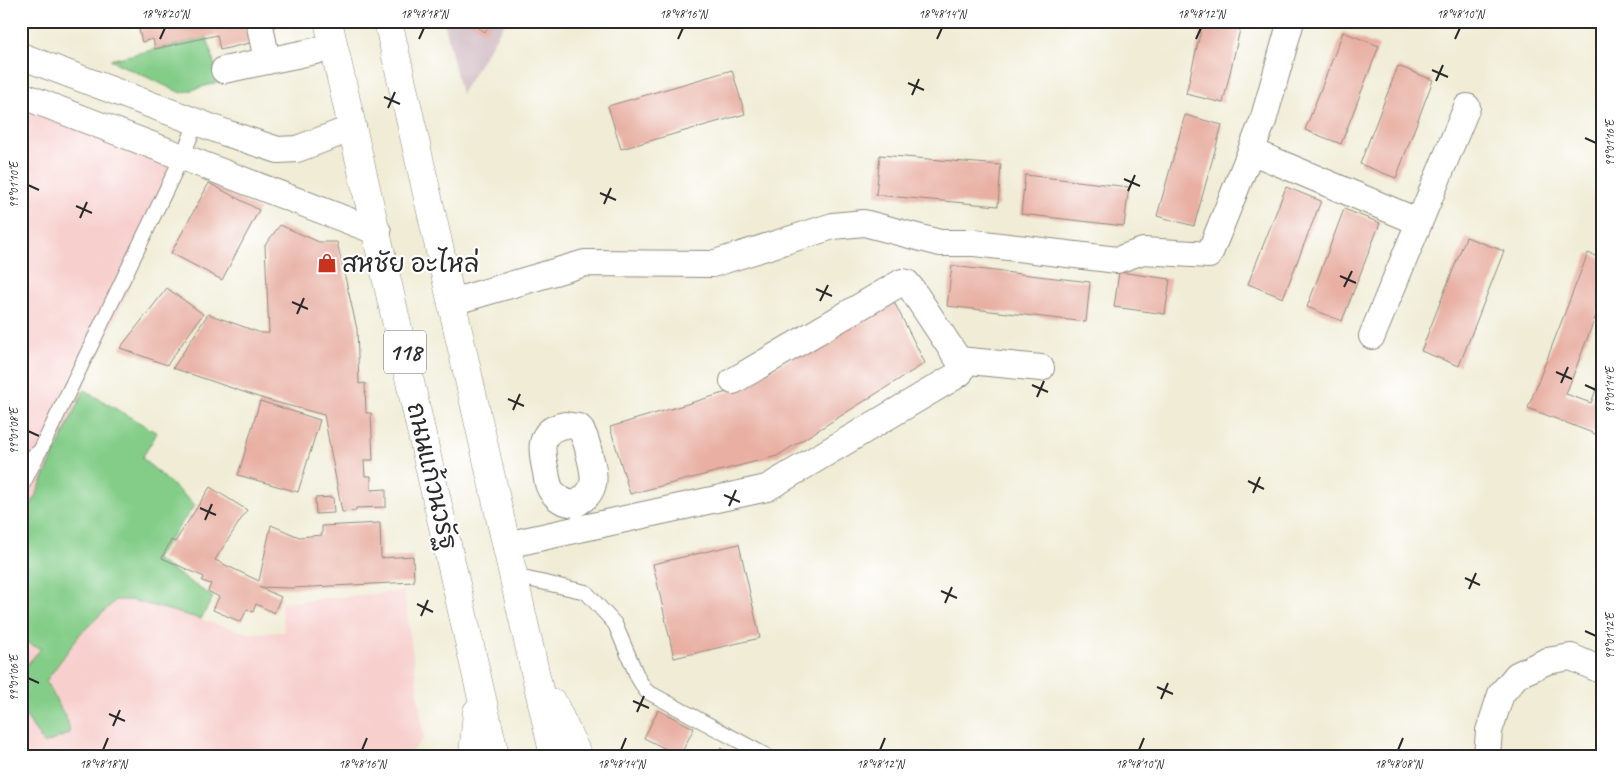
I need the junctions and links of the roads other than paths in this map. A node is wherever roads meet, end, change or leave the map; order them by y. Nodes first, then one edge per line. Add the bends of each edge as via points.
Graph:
1 (259, 21) edge
2 (388, 21) edge
3 (1291, 21) edge
4 (331, 34) edge
5 (21, 56) edge
6 (268, 61) junction
7 (224, 70) dead end
8 (21, 95) edge
9 (1467, 107) dead end
10 (197, 121) junction
11 (353, 128) junction
12 (1251, 151) junction
13 (182, 156) junction
14 (1419, 222) junction
15 (378, 232) junction
16 (452, 302) junction
17 (1372, 336) dead end
18 (958, 360) junction
19 (1041, 368) dead end
20 (733, 381) dead end
21 (40, 451) junction
22 (21, 465) edge
23 (21, 488) edge
24 (506, 545) junction
25 (514, 576) junction
26 (533, 662) junction
27 (1600, 664) edge
28 (479, 682) junction
29 (473, 756) edge
30 (495, 756) edge
31 (554, 756) edge
32 (578, 756) edge
33 (767, 756) edge
34 (1487, 756) edge

1 - 6 street
2 - 16 main road, 118
3 - 12 street via 1263,121
4 - 6 street
4 - 11 main road, ถนนแก้วนวรัฐ / 118
5 - 10 street
6 - 7 street
8 - 13 street
9 - 14 street
10 - 11 street via 288,151
10 - 13 lane
11 - 15 main road, ถนนแก้วนวรัฐ / 118
12 - 14 street
12 - 16 street via 1208,255 1142,251 1117,260 975,242 940,243 864,223 833,226 712,264 585,263
13 - 15 street
13 - 21 lane
14 - 17 street
15 - 28 main road, ถนนแก้วนวรัฐ / 118
16 - 24 main road, 118
18 - 19 street
18 - 20 street via 911,288 902,282
18 - 24 street via 962,368 957,375 767,488 578,516
21 - 22 lane
21 - 23 lane
24 - 25 main road, 118
25 - 26 main road, 118
25 - 33 lane via 586,592 614,624 646,691
26 - 31 main road, 118
26 - 32 main road
27 - 34 street via 1571,657 1547,660 1517,675 1501,694 1489,731
28 - 29 main road
28 - 30 main road, ถนนแก้วนวรัฐ / 118

